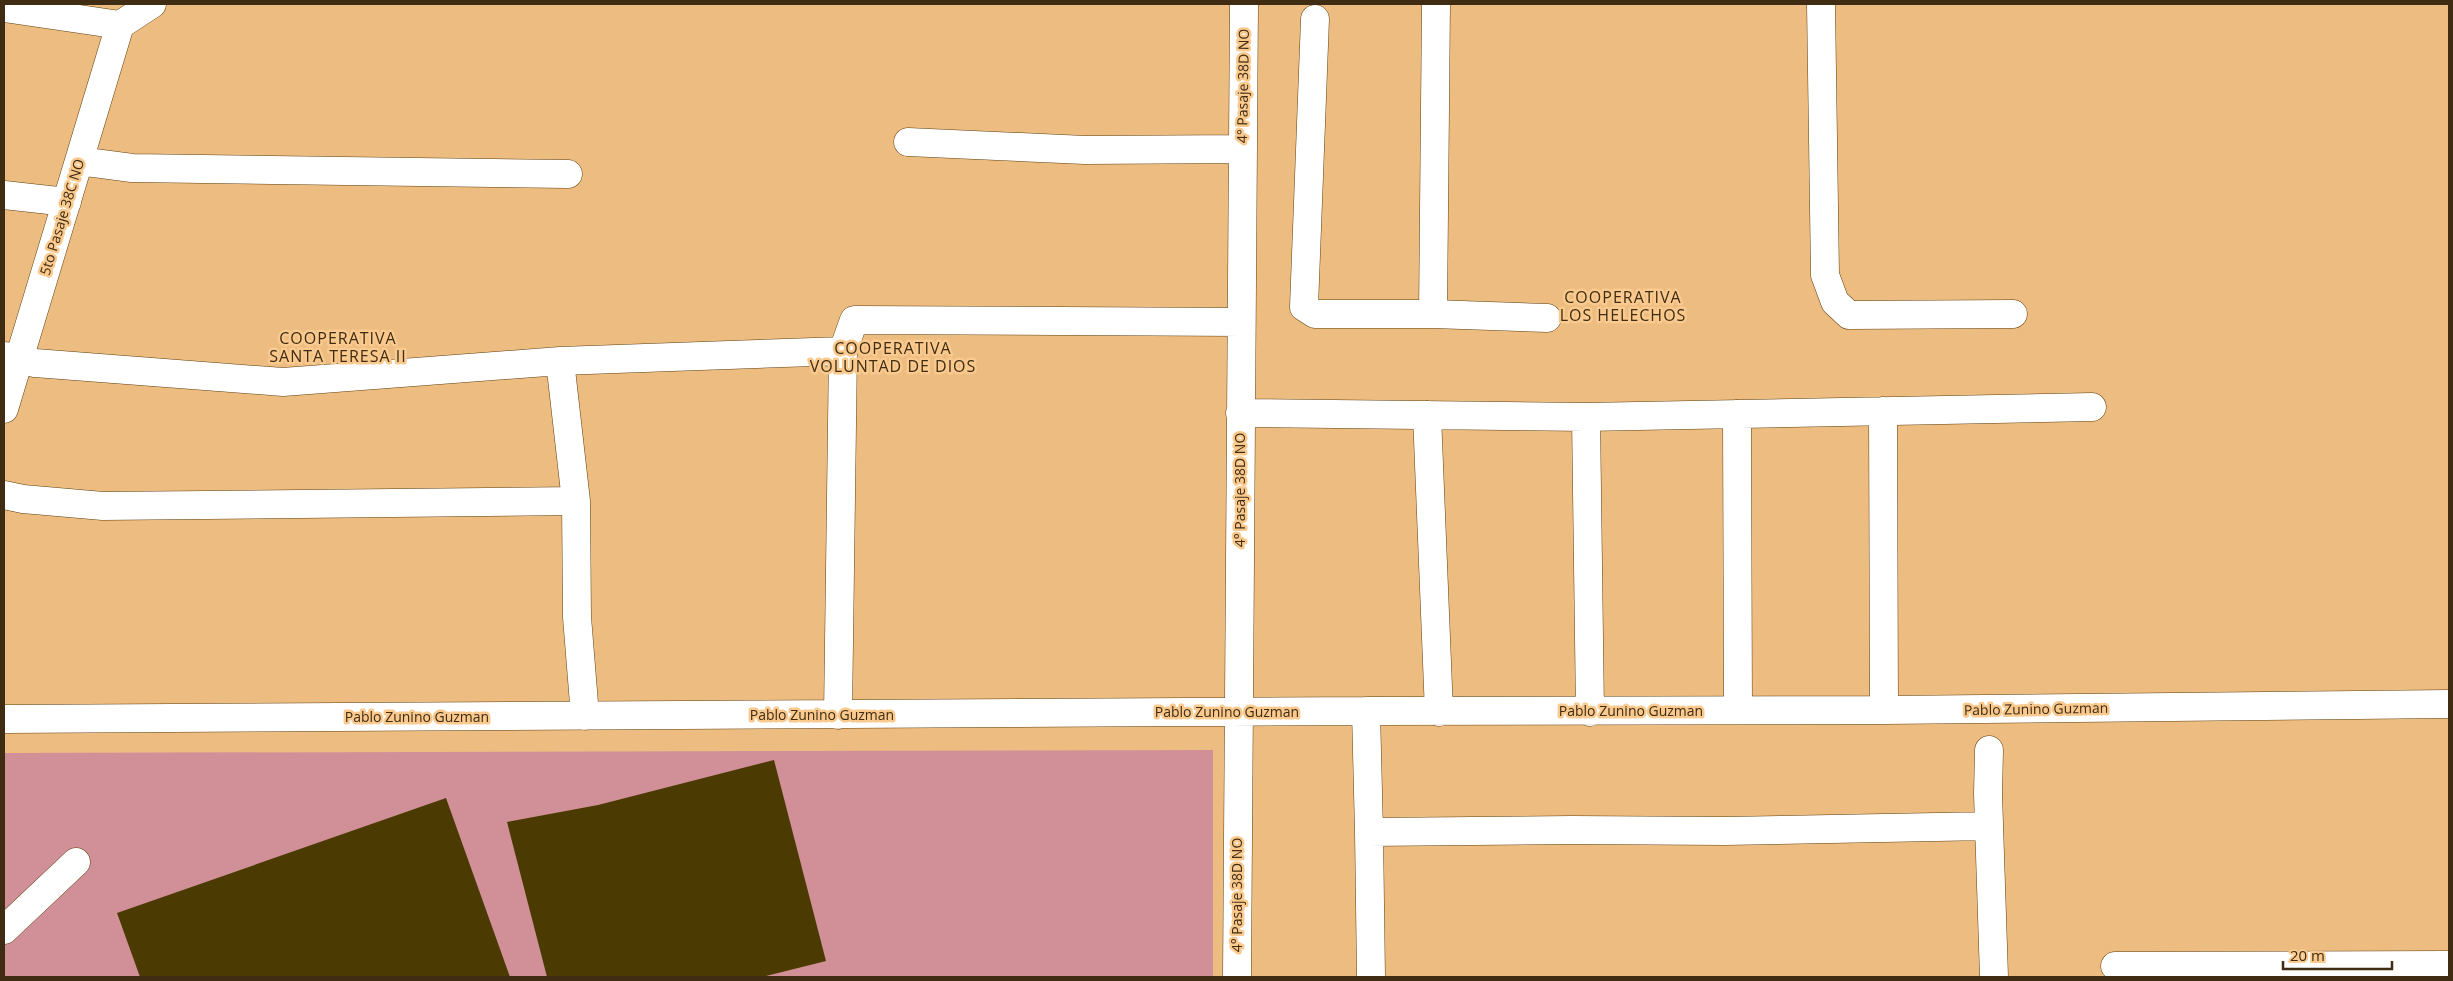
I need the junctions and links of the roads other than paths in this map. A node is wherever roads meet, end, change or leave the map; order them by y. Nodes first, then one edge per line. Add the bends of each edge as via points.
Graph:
1 (152, 4) edge
2 (1244, 4) edge
3 (1436, 4) edge
4 (1821, 4) edge
5 (4, 8) edge
6 (1315, 19) dead end
7 (120, 25) junction
8 (908, 142) dead end
9 (1242, 149) junction
10 (79, 161) junction
11 (568, 174) dead end
12 (4, 195) edge
13 (67, 202) junction
14 (1434, 314) junction
15 (2013, 314) dead end
16 (1547, 318) dead end
17 (1242, 322) junction
18 (843, 351) junction
19 (11, 357) edge
20 (560, 361) junction
21 (2092, 407) dead end
22 (4, 409) edge
23 (1883, 411) junction
24 (1240, 413) junction
25 (1737, 414) junction
26 (1427, 415) junction
27 (1586, 417) junction
28 (4, 495) edge
29 (576, 501) junction
30 (2449, 704) edge
31 (1738, 710) junction
32 (1884, 710) junction
33 (1366, 711) junction
34 (1239, 712) junction
35 (1439, 712) junction
36 (1590, 712) junction
37 (838, 715) junction
38 (585, 716) junction
39 (4, 719) edge
40 (1990, 750) dead end
41 (1989, 826) junction
42 (1369, 832) junction
43 (76, 862) dead end
44 (4, 930) edge
45 (2449, 965) edge
46 (2115, 966) dead end
47 (1237, 977) edge
48 (1371, 977) edge
49 (1994, 977) edge

1 - 7 street
2 - 9 street, 4° Pasaje 38D NO
3 - 14 street
4 - 15 street via 1826,275 1835,302 1849,315
5 - 7 street
6 - 14 street via 1304,307 1315,314
7 - 10 street, 5to Pasaje 38C NO
8 - 9 street via 1085,150
9 - 17 street, 4° Pasaje 38D NO
10 - 11 street via 132,168
10 - 13 street, 5to Pasaje 38C NO
12 - 13 street
13 - 19 street, 5to Pasaje 38C NO
14 - 16 street
17 - 18 street via 854,320
17 - 24 street, 4° Pasaje 38D NO
18 - 20 street
18 - 37 street
19 - 20 street via 35,363 283,382
19 - 22 street, 5to Pasaje 38C NO
20 - 29 street
21 - 23 street
23 - 25 street
23 - 32 street
24 - 26 street
24 - 34 street, 4° Pasaje 38D NO
25 - 27 street
25 - 31 street
26 - 27 street
26 - 35 street
27 - 36 street
28 - 29 street via 103,506
29 - 38 street via 577,617
30 - 32 street, Pablo Zunino Guzman
31 - 32 street, Pablo Zunino Guzman
31 - 36 street, Pablo Zunino Guzman
33 - 34 street, Pablo Zunino Guzman
33 - 35 street, Pablo Zunino Guzman
33 - 42 street
34 - 37 street, Pablo Zunino Guzman
34 - 47 street, 4° Pasaje 38D NO
35 - 36 street, Pablo Zunino Guzman
37 - 38 street, Pablo Zunino Guzman
38 - 39 street, Pablo Zunino Guzman
40 - 41 street
41 - 42 street
41 - 49 street
42 - 48 street
43 - 44 street
45 - 46 street

